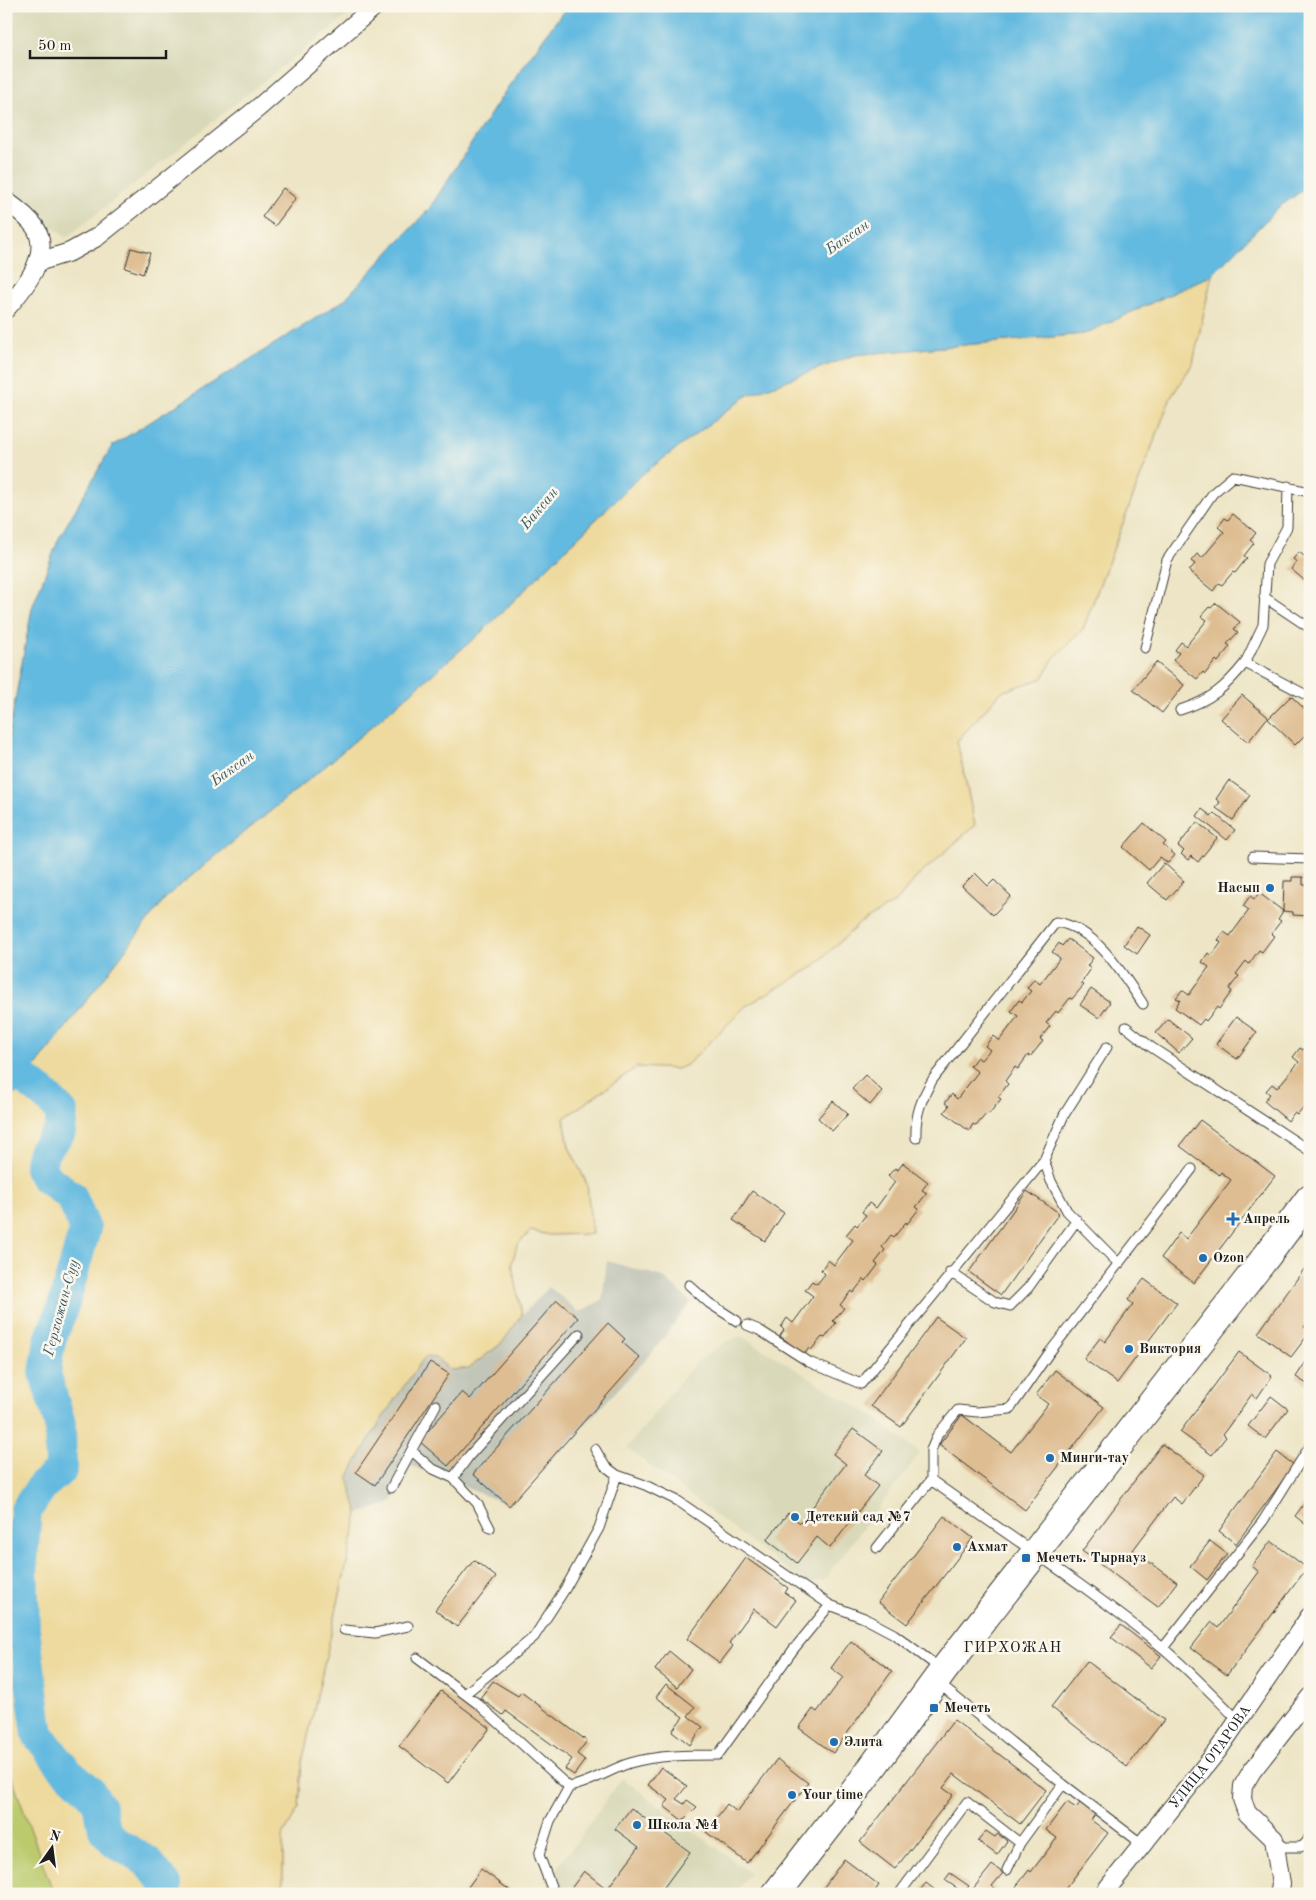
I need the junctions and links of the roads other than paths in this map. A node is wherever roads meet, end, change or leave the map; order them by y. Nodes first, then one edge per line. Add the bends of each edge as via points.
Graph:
1 (375, 6) edge
2 (6, 201) edge
3 (38, 262) junction
4 (6, 309) edge
5 (1288, 486) junction
6 (1310, 492) edge
7 (1264, 597) junction
8 (1307, 626) dead end
9 (1145, 648) dead end
10 (1245, 663) junction
11 (1310, 697) edge
12 (1180, 710) dead end
13 (1253, 857) dead end
14 (1310, 859) edge
15 (1143, 1004) dead end
16 (1126, 1027) dead end
17 (1107, 1047) dead end
18 (916, 1138) dead end
19 (1310, 1152) edge
20 (1044, 1160) junction
21 (1192, 1169) dead end
22 (1310, 1198) edge
23 (1077, 1220) junction
24 (1119, 1264) junction
25 (950, 1272) junction
26 (689, 1285) dead end
27 (737, 1321) dead end
28 (747, 1325) dead end
29 (579, 1334) dead end
30 (436, 1405) dead end
31 (1310, 1446) edge
32 (595, 1449) dead end
33 (412, 1451) junction
34 (617, 1475) junction
35 (453, 1478) junction
36 (931, 1480) junction
37 (391, 1488) dead end
38 (490, 1528) dead end
39 (877, 1548) dead end
40 (1035, 1552) junction
41 (830, 1605) junction
42 (1310, 1616) edge
43 (408, 1626) dead end
44 (344, 1630) dead end
45 (1301, 1640) edge
46 (1163, 1648) junction
47 (418, 1658) dead end
48 (939, 1676) junction
49 (465, 1694) junction
50 (1310, 1697) edge
51 (1237, 1719) junction
52 (1063, 1784) junction
53 (569, 1787) junction
54 (1310, 1837) edge
55 (1274, 1840) junction
56 (1020, 1844) junction
57 (1142, 1844) junction
58 (1007, 1870) dead end
59 (554, 1894) edge
60 (776, 1894) edge
61 (899, 1894) edge
62 (1103, 1894) edge
63 (1279, 1894) edge

1 - 3 street via 265,102 97,238 70,252
2 - 3 street via 35,227 40,243
3 - 4 street
5 - 6 lane
5 - 7 lane via 1287,528 1267,564
5 - 9 lane via 1234,476 1213,492 1167,560
7 - 8 lane
7 - 10 lane via 1263,625
10 - 11 lane
10 - 12 lane via 1228,684 1204,702
13 - 14 lane
15 - 18 lane via 1106,951 1070,924 1056,922 933,1079 920,1101 915,1122
16 - 19 lane
17 - 20 lane via 1064,1115
20 - 23 lane via 1067,1211
20 - 25 lane
21 - 24 lane
22 - 40 main road
23 - 24 lane
23 - 25 lane via 1028,1288 1010,1306 995,1302
24 - 36 lane via 1010,1409 958,1410 938,1434 931,1450
25 - 28 lane via 861,1384 808,1362
26 - 27 lane
29 - 35 lane
30 - 33 lane
31 - 46 lane via 1263,1521
32 - 34 lane via 605,1466
33 - 35 lane via 431,1468
33 - 37 lane
34 - 41 lane via 678,1501
34 - 49 lane via 599,1528 534,1637
35 - 38 lane via 476,1503
36 - 39 lane
36 - 40 lane
40 - 46 lane
40 - 48 main road
41 - 48 lane via 894,1634
41 - 53 lane via 793,1650 718,1755 685,1755 630,1763 585,1784
42 - 45 street, УЛИЦА ОТАРОВА
43 - 44 lane via 375,1633
45 - 51 street, УЛИЦА ОТАРОВА
46 - 51 lane
47 - 49 lane
48 - 52 lane
48 - 60 main road
49 - 53 lane
50 - 55 street via 1243,1786 1242,1799 1247,1813
51 - 57 street, УЛИЦА ОТАРОВА via 1218,1750
52 - 56 lane
52 - 57 lane
53 - 59 lane via 550,1821 538,1855
54 - 55 lane via 1300,1847 1285,1847
55 - 63 street via 1281,1884
56 - 58 lane
56 - 61 lane via 967,1802
57 - 62 street, УЛИЦА ОТАРОВА

